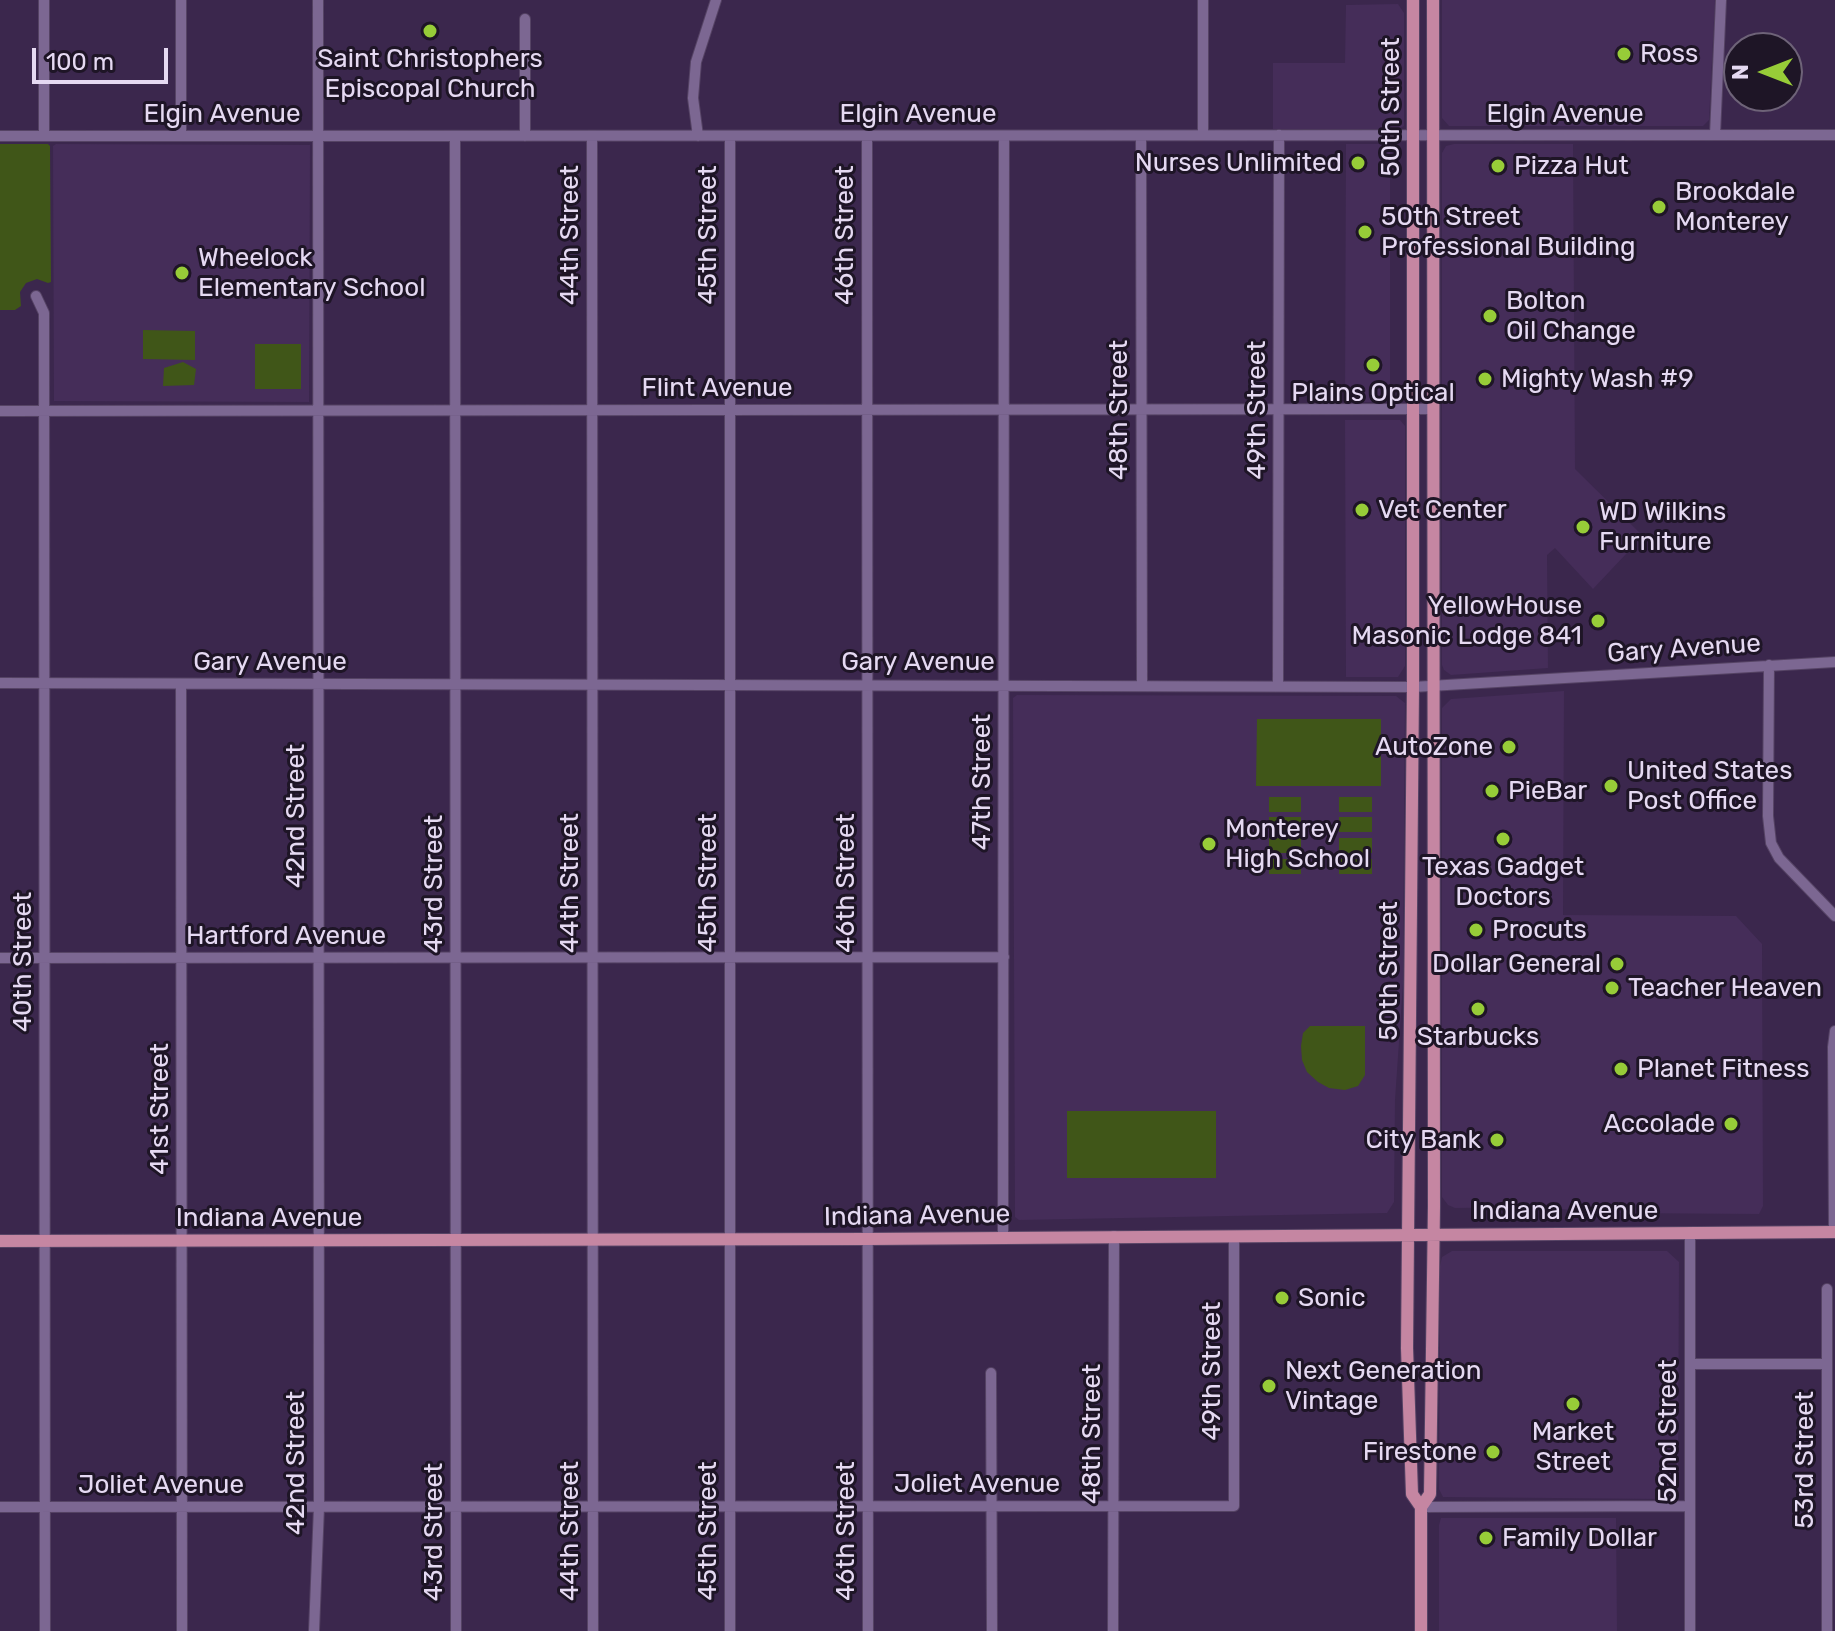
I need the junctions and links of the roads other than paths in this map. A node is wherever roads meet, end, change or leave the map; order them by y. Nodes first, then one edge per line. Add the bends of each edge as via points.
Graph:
1 (44, 0) edge
2 (181, 0) edge
3 (318, 0) edge
4 (716, 0) edge
5 (1203, 0) edge
6 (1413, 0) edge
7 (1433, 0) edge
8 (1721, 0) edge
9 (525, 19) dead end
10 (1203, 135) junction
11 (1279, 135) junction
12 (1715, 135) junction
13 (1835, 135) edge
14 (0, 136) edge
15 (44, 136) junction
16 (181, 136) junction
17 (318, 136) junction
18 (455, 136) junction
19 (525, 136) junction
20 (592, 136) junction
21 (698, 136) junction
22 (730, 136) junction
23 (867, 136) junction
24 (1004, 136) junction
25 (1141, 136) junction
26 (1413, 136) junction
27 (1433, 136) junction
28 (36, 296) dead end
29 (867, 409) junction
30 (1004, 409) junction
31 (1141, 409) junction
32 (1279, 409) junction
33 (1414, 409) junction
34 (1434, 409) junction
35 (318, 410) junction
36 (455, 410) junction
37 (592, 410) junction
38 (730, 410) junction
39 (0, 411) edge
40 (45, 411) junction
41 (1835, 662) edge
42 (1769, 665) junction
43 (0, 683) edge
44 (45, 684) junction
45 (181, 684) junction
46 (318, 684) junction
47 (455, 684) junction
48 (592, 684) junction
49 (730, 684) junction
50 (868, 684) junction
51 (1004, 684) junction
52 (1142, 685) junction
53 (1278, 685) junction
54 (1434, 686) junction
55 (1413, 687) junction
56 (1835, 916) edge
57 (1004, 957) junction
58 (0, 958) edge
59 (318, 958) junction
60 (456, 958) junction
61 (592, 958) junction
62 (730, 958) junction
63 (868, 958) junction
64 (45, 959) junction
65 (182, 959) junction
66 (1835, 1031) edge
67 (1690, 1232) junction
68 (1834, 1232) edge
69 (1408, 1234) junction
70 (1433, 1234) junction
71 (1114, 1236) junction
72 (1234, 1236) junction
73 (1003, 1237) junction
74 (592, 1239) junction
75 (730, 1239) junction
76 (868, 1239) junction
77 (182, 1240) junction
78 (318, 1240) junction
79 (456, 1240) junction
80 (0, 1241) edge
81 (45, 1241) junction
82 (1827, 1289) dead end
83 (1690, 1364) junction
84 (1827, 1364) junction
85 (991, 1373) dead end
86 (992, 1506) junction
87 (1114, 1506) junction
88 (1234, 1506) joint
89 (1690, 1506) junction
90 (0, 1507) edge
91 (45, 1507) junction
92 (182, 1507) junction
93 (319, 1507) junction
94 (456, 1507) junction
95 (592, 1507) junction
96 (730, 1507) junction
97 (868, 1507) junction
98 (1421, 1507) junction
99 (45, 1631) edge
100 (182, 1631) edge
101 (314, 1631) edge
102 (456, 1631) edge
103 (593, 1631) edge
104 (730, 1631) edge
105 (868, 1631) edge
106 (992, 1631) edge
107 (1113, 1631) edge
108 (1421, 1631) edge
109 (1690, 1631) edge
110 (1827, 1631) edge

1 - 15 street
2 - 16 street
3 - 17 street, 42nd Street
4 - 21 street, 45th Street via 696,62
5 - 10 street
6 - 26 main road, 50th Street
7 - 27 main road, 50th Street
8 - 12 street
9 - 19 street
10 - 11 street, Elgin Avenue
10 - 25 street, Elgin Avenue
11 - 26 street, Elgin Avenue
11 - 32 street, 49th Street
12 - 13 street, Elgin Avenue
12 - 27 street, Elgin Avenue
14 - 15 street, Elgin Avenue
15 - 16 street, Elgin Avenue
16 - 17 street, Elgin Avenue
17 - 18 street, Elgin Avenue
17 - 35 street, 42nd Street
18 - 19 street, Elgin Avenue
18 - 36 street, 43rd Street
19 - 20 street, Elgin Avenue
20 - 21 street, Elgin Avenue
20 - 37 street, 44th Street
21 - 22 street, Elgin Avenue
22 - 23 street, Elgin Avenue
22 - 38 street, 45th Street
23 - 24 street, Elgin Avenue
23 - 29 street, 46th Street
24 - 25 street, Elgin Avenue
24 - 30 street, 47th Street
25 - 31 street, 48th Street
26 - 27 street, Elgin Avenue
26 - 33 main road, 50th Street
27 - 34 main road, 50th Street
28 - 40 street, 40th Street via 44,313
29 - 30 street, Flint Avenue
29 - 38 street, Flint Avenue
29 - 50 street, 46th Street
30 - 31 street, Flint Avenue
30 - 51 street, 47th Street
31 - 32 street, Flint Avenue
31 - 52 street, 48th Street
32 - 33 street, Flint Avenue
32 - 53 street, 49th Street
33 - 34 street, Flint Avenue
33 - 55 main road, 50th Street
34 - 54 main road, 50th Street
35 - 36 street, Flint Avenue
35 - 40 street, Flint Avenue
35 - 46 street, 42nd Street
36 - 37 street, Flint Avenue
36 - 47 street, 43rd Street
37 - 38 street, Flint Avenue
37 - 48 street, 44th Street
38 - 49 street, 45th Street
39 - 40 street, Flint Avenue
40 - 44 street, 40th Street
41 - 42 street, Gary Avenue
42 - 54 street, Gary Avenue
42 - 56 street via 1771,843
43 - 44 street, Gary Avenue
44 - 45 street, Gary Avenue
44 - 64 street, 40th Street
45 - 46 street, Gary Avenue
45 - 65 street, 41st Street
46 - 47 street, Gary Avenue
46 - 59 street, 42nd Street
47 - 48 street, Gary Avenue
47 - 60 street, 43rd Street
48 - 49 street, Gary Avenue
48 - 61 street, 44th Street
49 - 50 street, Gary Avenue
49 - 62 street, 45th Street
50 - 51 street, Gary Avenue
50 - 63 street, 46th Street
51 - 52 street, Gary Avenue
51 - 57 street, 47th Street
52 - 53 street, Gary Avenue
53 - 55 street, Gary Avenue
54 - 55 street, Gary Avenue
54 - 70 main road, 50th Street
55 - 69 main road, 50th Street
57 - 63 street, Hartford Avenue
57 - 73 street, 47th Street
58 - 64 street, Hartford Avenue
59 - 60 street, Hartford Avenue
59 - 65 street, Hartford Avenue
59 - 78 street, 42nd Street
60 - 61 street, Hartford Avenue
60 - 79 street, 43rd Street
61 - 62 street, Hartford Avenue
61 - 74 street, 44th Street
62 - 63 street, Hartford Avenue
62 - 75 street, 45th Street
63 - 76 street, 46th Street
64 - 65 street, Hartford Avenue
64 - 81 street, 40th Street
65 - 77 street, 41st Street
66 - 68 street
67 - 68 main road, Indiana Avenue
67 - 70 main road, Indiana Avenue
67 - 83 street, 52nd Street
69 - 70 main road, Indiana Avenue
69 - 72 main road, Indiana Avenue
69 - 98 main road, 50th Street via 1412,1494
70 - 98 main road, 50th Street via 1430,1494
71 - 72 main road, Indiana Avenue
71 - 73 main road, Indiana Avenue
71 - 87 street, 48th Street
72 - 88 street, 49th Street
73 - 76 main road, Indiana Avenue
74 - 75 main road, Indiana Avenue
74 - 79 main road, Indiana Avenue
74 - 95 street, 44th Street
75 - 76 main road, Indiana Avenue
75 - 96 street, 45th Street
76 - 97 street, 46th Street
77 - 78 main road, Indiana Avenue
77 - 81 main road, Indiana Avenue
77 - 92 street, 41st Street
78 - 79 main road, Indiana Avenue
78 - 93 street, 42nd Street
79 - 94 street, 43rd Street
80 - 81 main road, Indiana Avenue
81 - 91 street, 40th Street
82 - 84 street, 53rd Street
83 - 84 street
83 - 89 street, 52nd Street
84 - 110 street, 53rd Street
85 - 86 street
86 - 87 street, Joliet Avenue
86 - 97 street, Joliet Avenue
86 - 106 street
87 - 88 street, Joliet Avenue
87 - 107 street, 48th Street
89 - 98 street
89 - 109 street, 52nd Street
90 - 91 street, Joliet Avenue
91 - 92 street, Joliet Avenue
91 - 99 street, 40th Street
92 - 93 street, Joliet Avenue
92 - 100 street, 41st Street
93 - 94 street, Joliet Avenue
93 - 101 street, 42nd Street
94 - 95 street, Joliet Avenue
94 - 102 street, 43rd Street
95 - 96 street, Joliet Avenue
95 - 103 street, 44th Street
96 - 97 street, Joliet Avenue
96 - 104 street, 45th Street
97 - 105 street, 46th Street
98 - 108 main road, 50th Street

